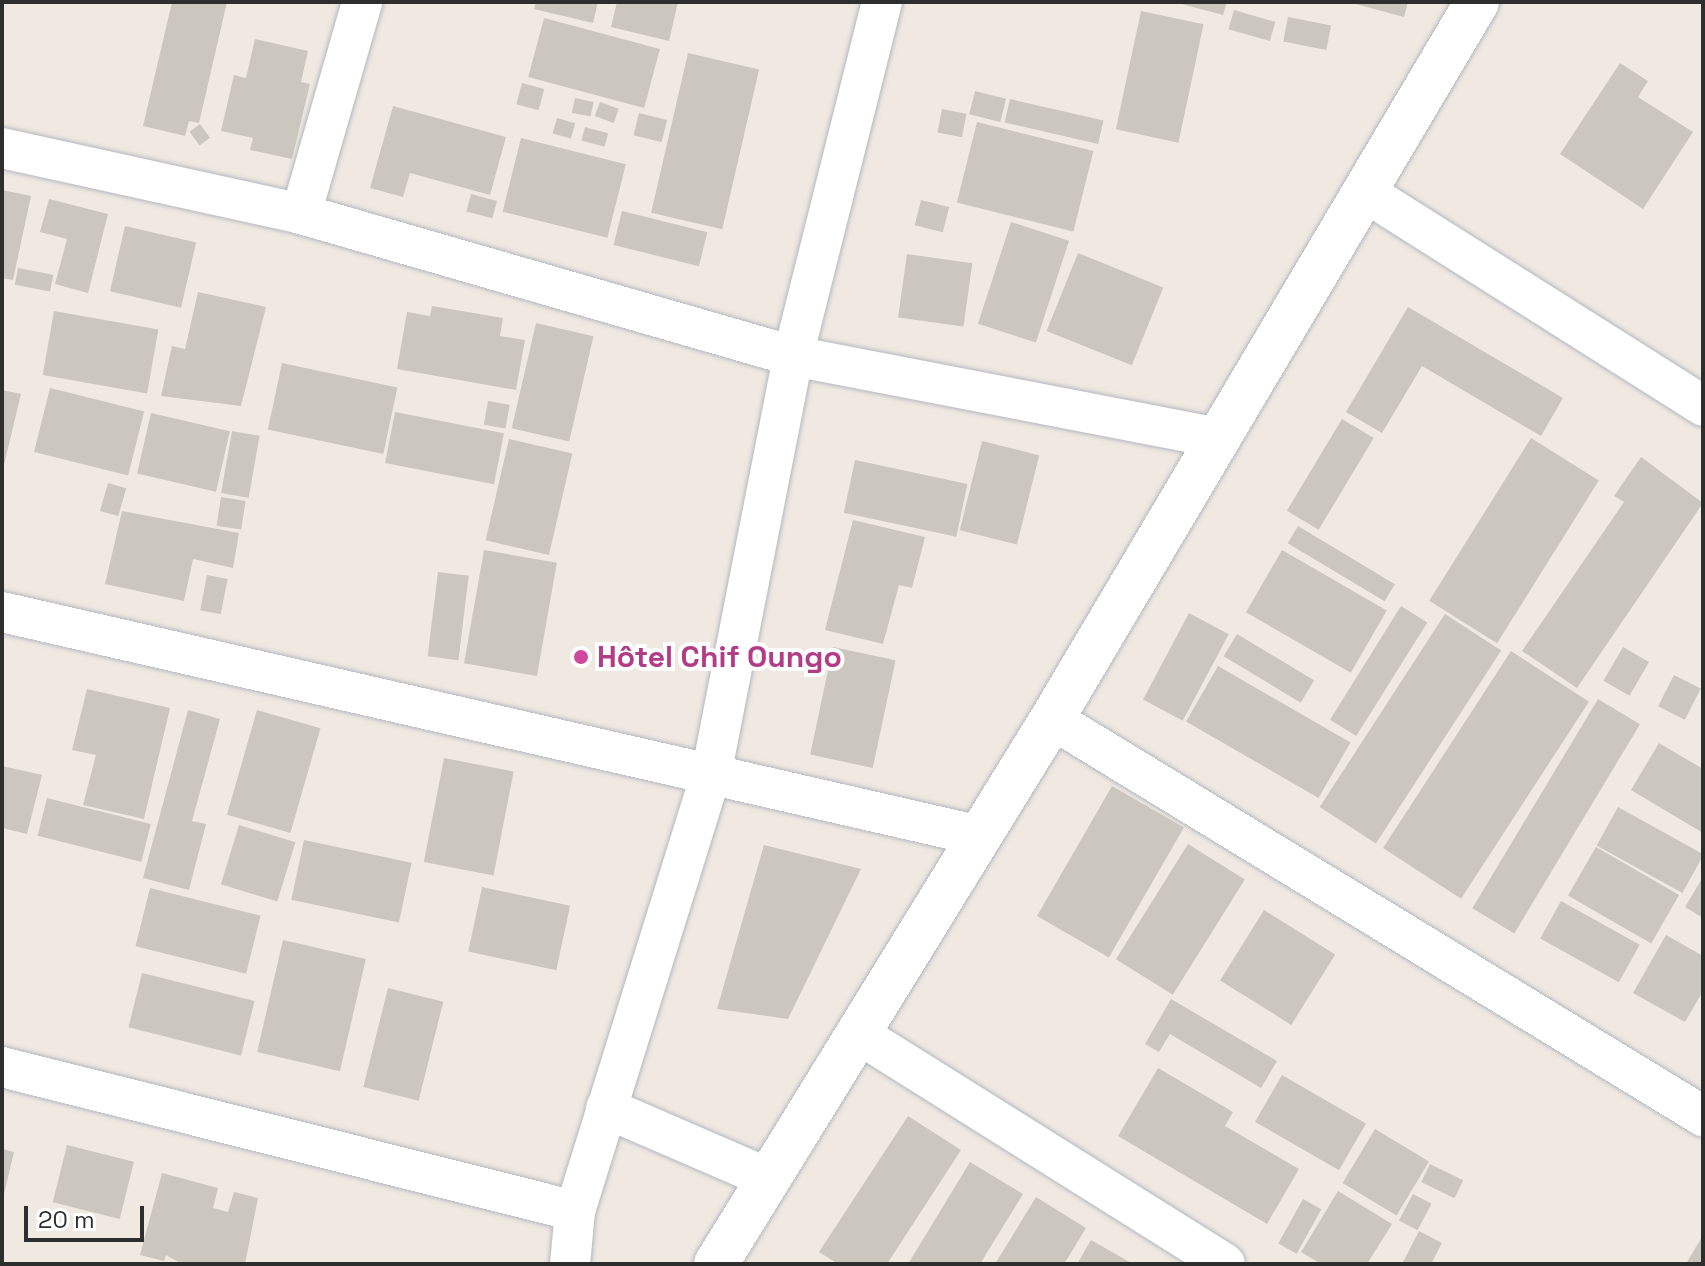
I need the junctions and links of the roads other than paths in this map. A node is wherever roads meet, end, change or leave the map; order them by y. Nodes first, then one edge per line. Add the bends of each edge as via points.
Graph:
1 (362, 2) edge
2 (882, 2) edge
3 (1477, 2) edge
4 (2, 148) edge
5 (1365, 192) junction
6 (301, 214) junction
7 (793, 356) junction
8 (1703, 406) edge
9 (1215, 437) junction
10 (2, 612) edge
11 (1052, 719) junction
12 (711, 775) junction
13 (976, 835) junction
14 (857, 1033) junction
15 (2, 1067) edge
16 (606, 1108) junction
17 (1703, 1116) edge
18 (768, 1178) junction
19 (575, 1211) junction
20 (1174, 1251) edge
21 (570, 1264) edge
22 (716, 1264) edge
23 (1225, 1264) edge

1 - 6 street
2 - 7 street
3 - 5 street
4 - 6 street
5 - 8 street
5 - 9 street
6 - 7 street
7 - 9 street
7 - 12 street
9 - 11 street
10 - 12 street
11 - 13 street
11 - 17 street
12 - 13 street
12 - 16 street
13 - 14 street
14 - 18 street
14 - 20 street
15 - 19 street
16 - 18 street
16 - 19 street
18 - 22 street
19 - 21 street
20 - 23 street

